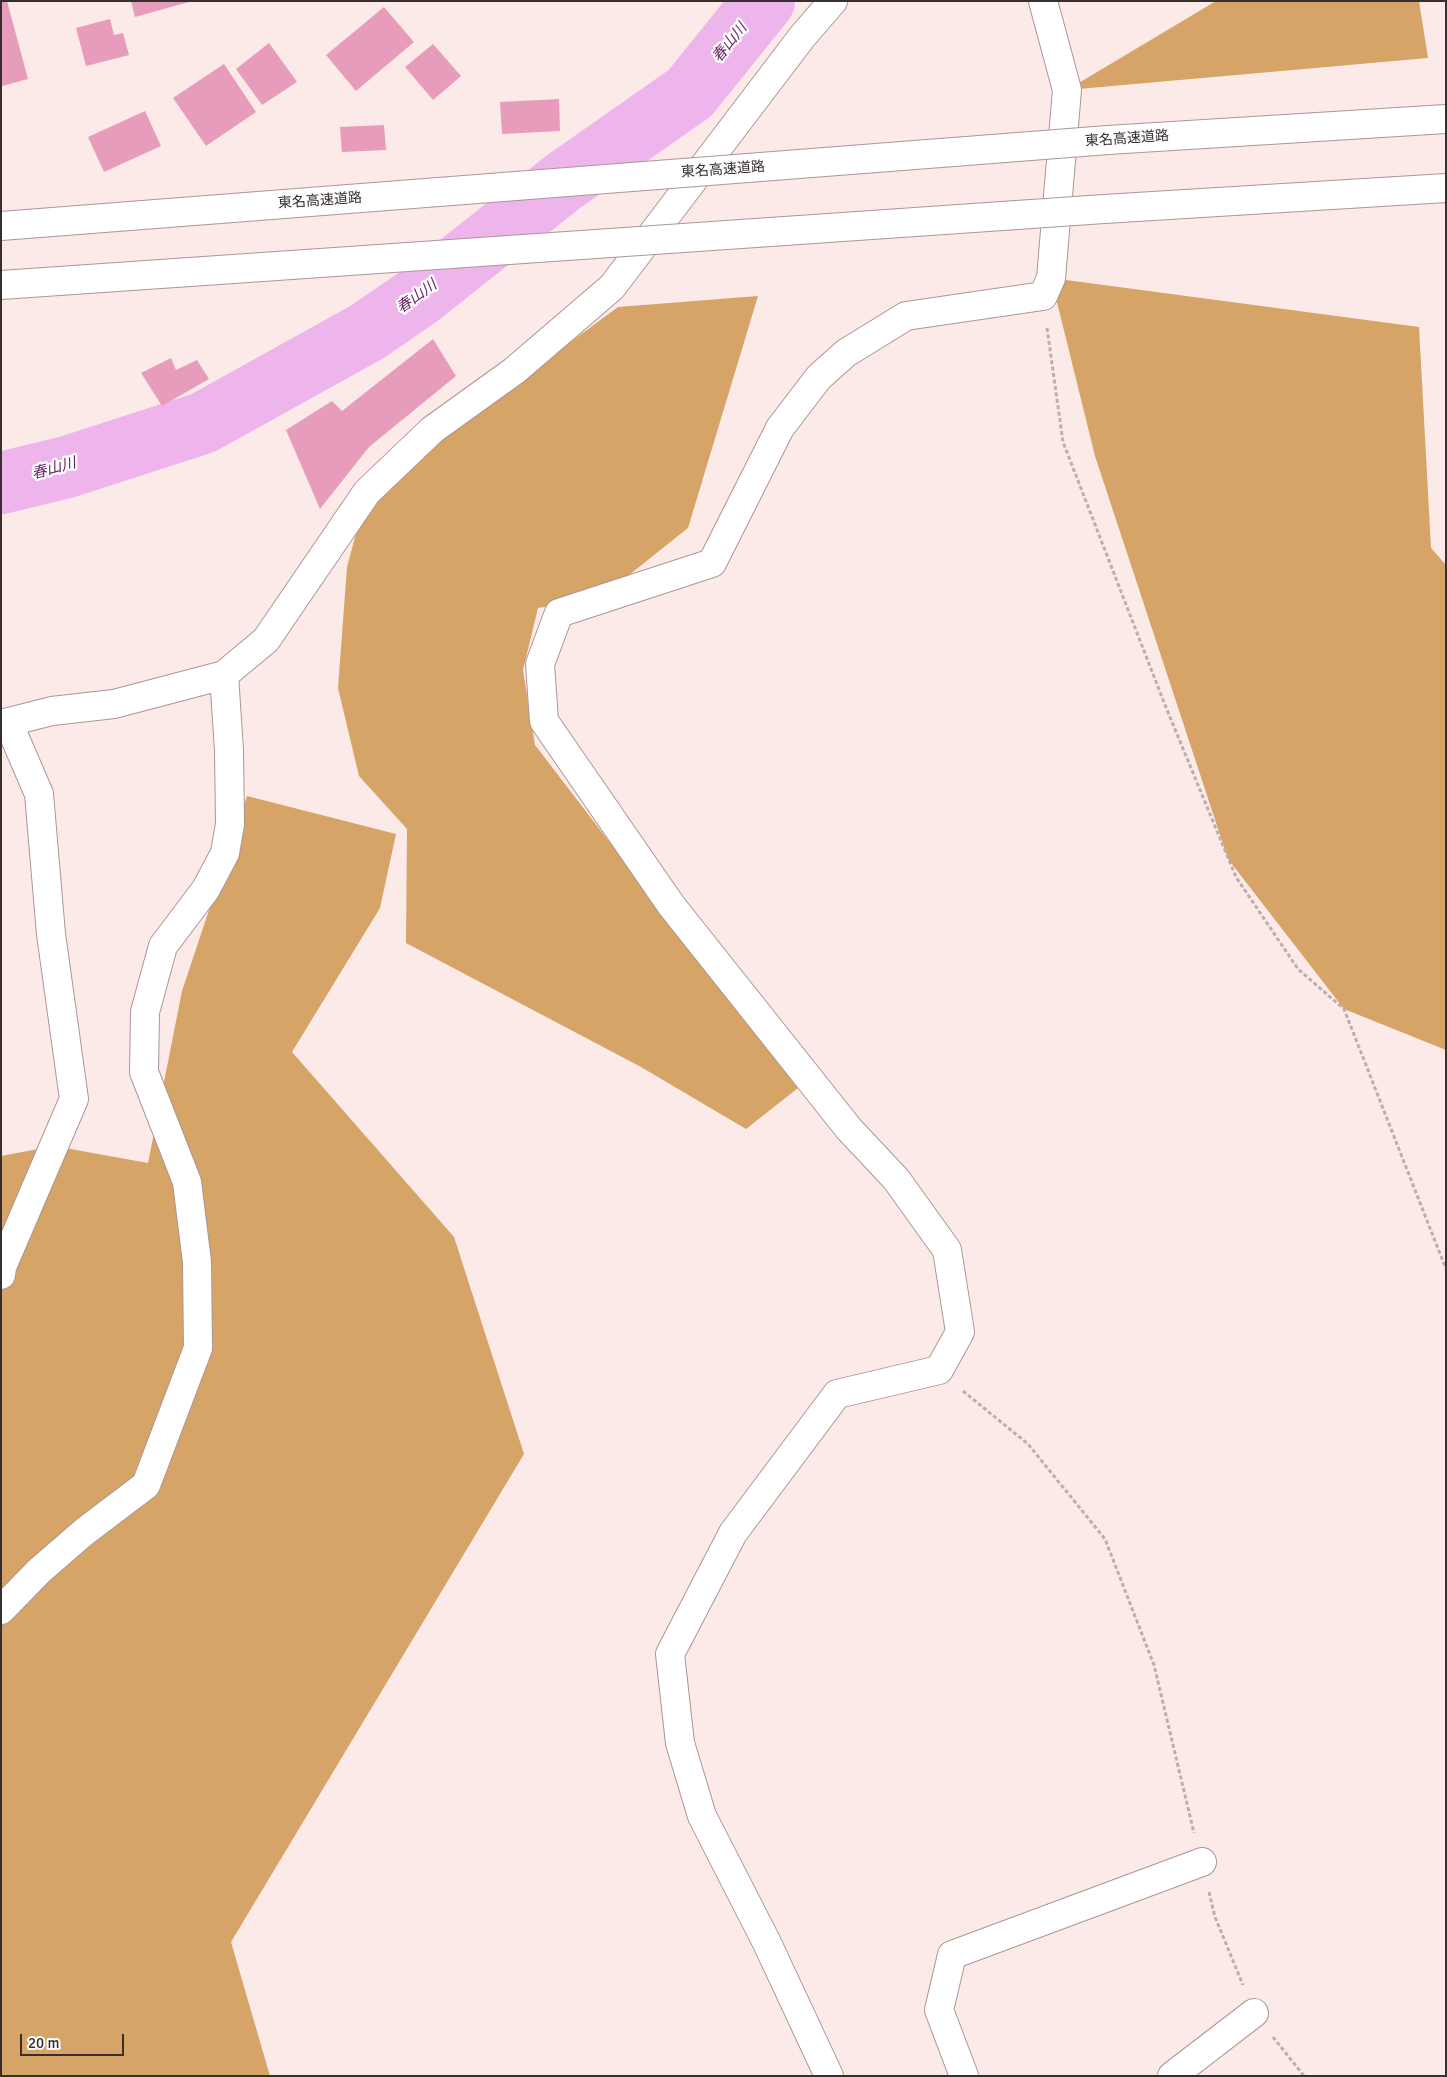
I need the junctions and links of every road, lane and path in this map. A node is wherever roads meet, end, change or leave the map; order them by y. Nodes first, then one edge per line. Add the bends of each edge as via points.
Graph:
1 (833, 1) edge
2 (1043, 1) edge
3 (1446, 119) edge
4 (1446, 188) edge
5 (1, 226) edge
6 (1, 285) edge
7 (1043, 296) junction
8 (224, 675) junction
9 (5, 723) edge
10 (1446, 1269) edge
11 (1, 1275) edge
12 (939, 1370) junction
13 (1, 1610) edge
14 (1202, 1862) junction
15 (1254, 2013) junction
16 (829, 2076) edge
17 (964, 2076) edge
18 (1172, 2076) edge
19 (1304, 2076) edge

1 - 8 main road via 612,287 514,371 432,430 367,492 266,640
2 - 7 main road via 1067,90 1051,278
3 - 5 main road, 東名高速道路, bridge via 1108,140
4 - 6 main road, bridge
7 - 10 path via 1063,442 1236,877 1298,969 1344,1010
7 - 12 main road via 906,316 846,353 818,377 780,428 712,563 559,612 540,664 544,721 671,905 849,1128 896,1179 947,1250 960,1332
8 - 9 main road via 114,704 52,711
8 - 13 main road via 230,824 225,853 206,889 163,946 145,1012 144,1072 187,1182 197,1262 198,1348 146,1485 84,1532
9 - 11 main road via 39,794 52,934 74,1099
12 - 14 path via 1028,1444 1105,1539 1154,1665
12 - 16 main road via 837,1394 733,1533 670,1654 680,1743 702,1816 767,1943
14 - 15 path via 1215,1917
14 - 17 main road via 952,1955 939,2010
15 - 18 main road
15 - 19 path

